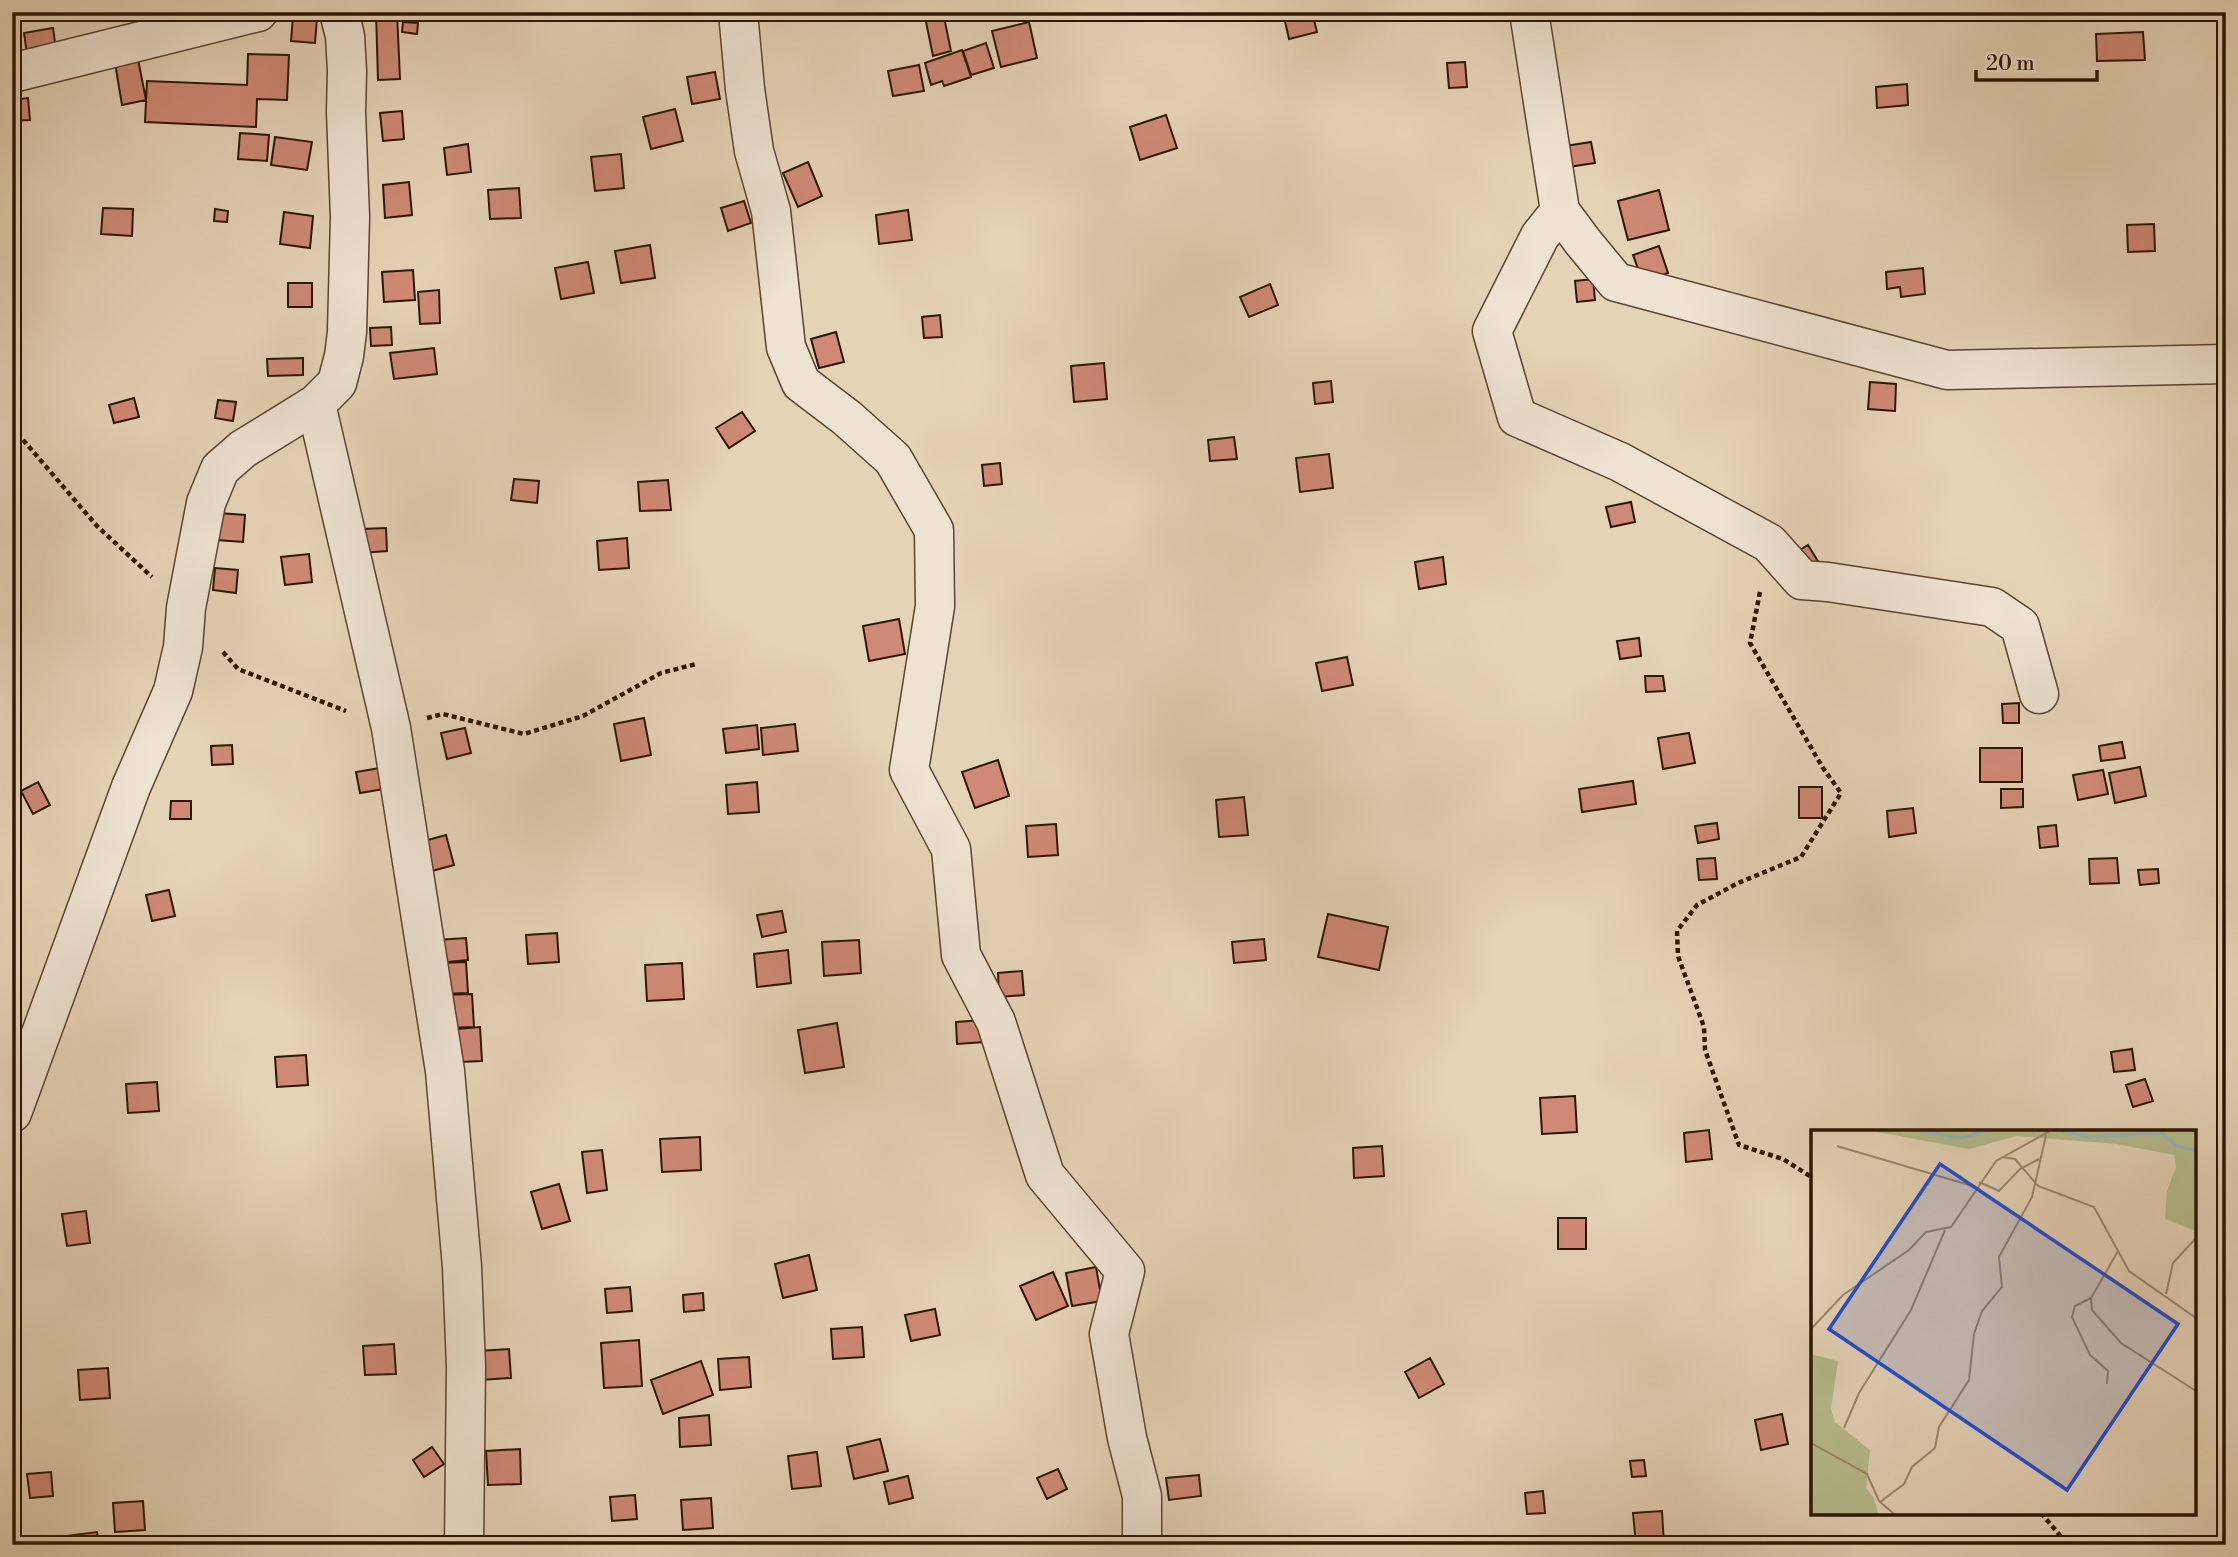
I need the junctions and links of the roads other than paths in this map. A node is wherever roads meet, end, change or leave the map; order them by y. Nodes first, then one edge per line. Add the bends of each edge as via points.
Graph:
1 (258, 12) edge
2 (339, 12) edge
3 (738, 12) edge
4 (1529, 12) edge
5 (12, 73) edge
6 (1560, 211) junction
7 (2226, 364) edge
8 (316, 404) junction
9 (2039, 694) dead end
10 (12, 1113) edge
11 (464, 1545) edge
12 (1142, 1545) edge

1 - 5 street
2 - 8 street via 347,71 350,217 346,332 337,383
3 - 12 street via 754,151 771,211 786,347 801,383 893,458 934,530 935,606 909,770 951,849 961,955 996,1022 1045,1175 1125,1271 1109,1334 1142,1496
4 - 6 street
6 - 7 street via 1616,282 1947,369
6 - 9 street via 1540,236 1492,331 1517,417 1620,461 1769,543 1802,580 1992,607 2020,626
8 - 10 street via 243,449 220,470 206,503 173,691 131,787
8 - 11 street via 391,728 445,1071 466,1367

